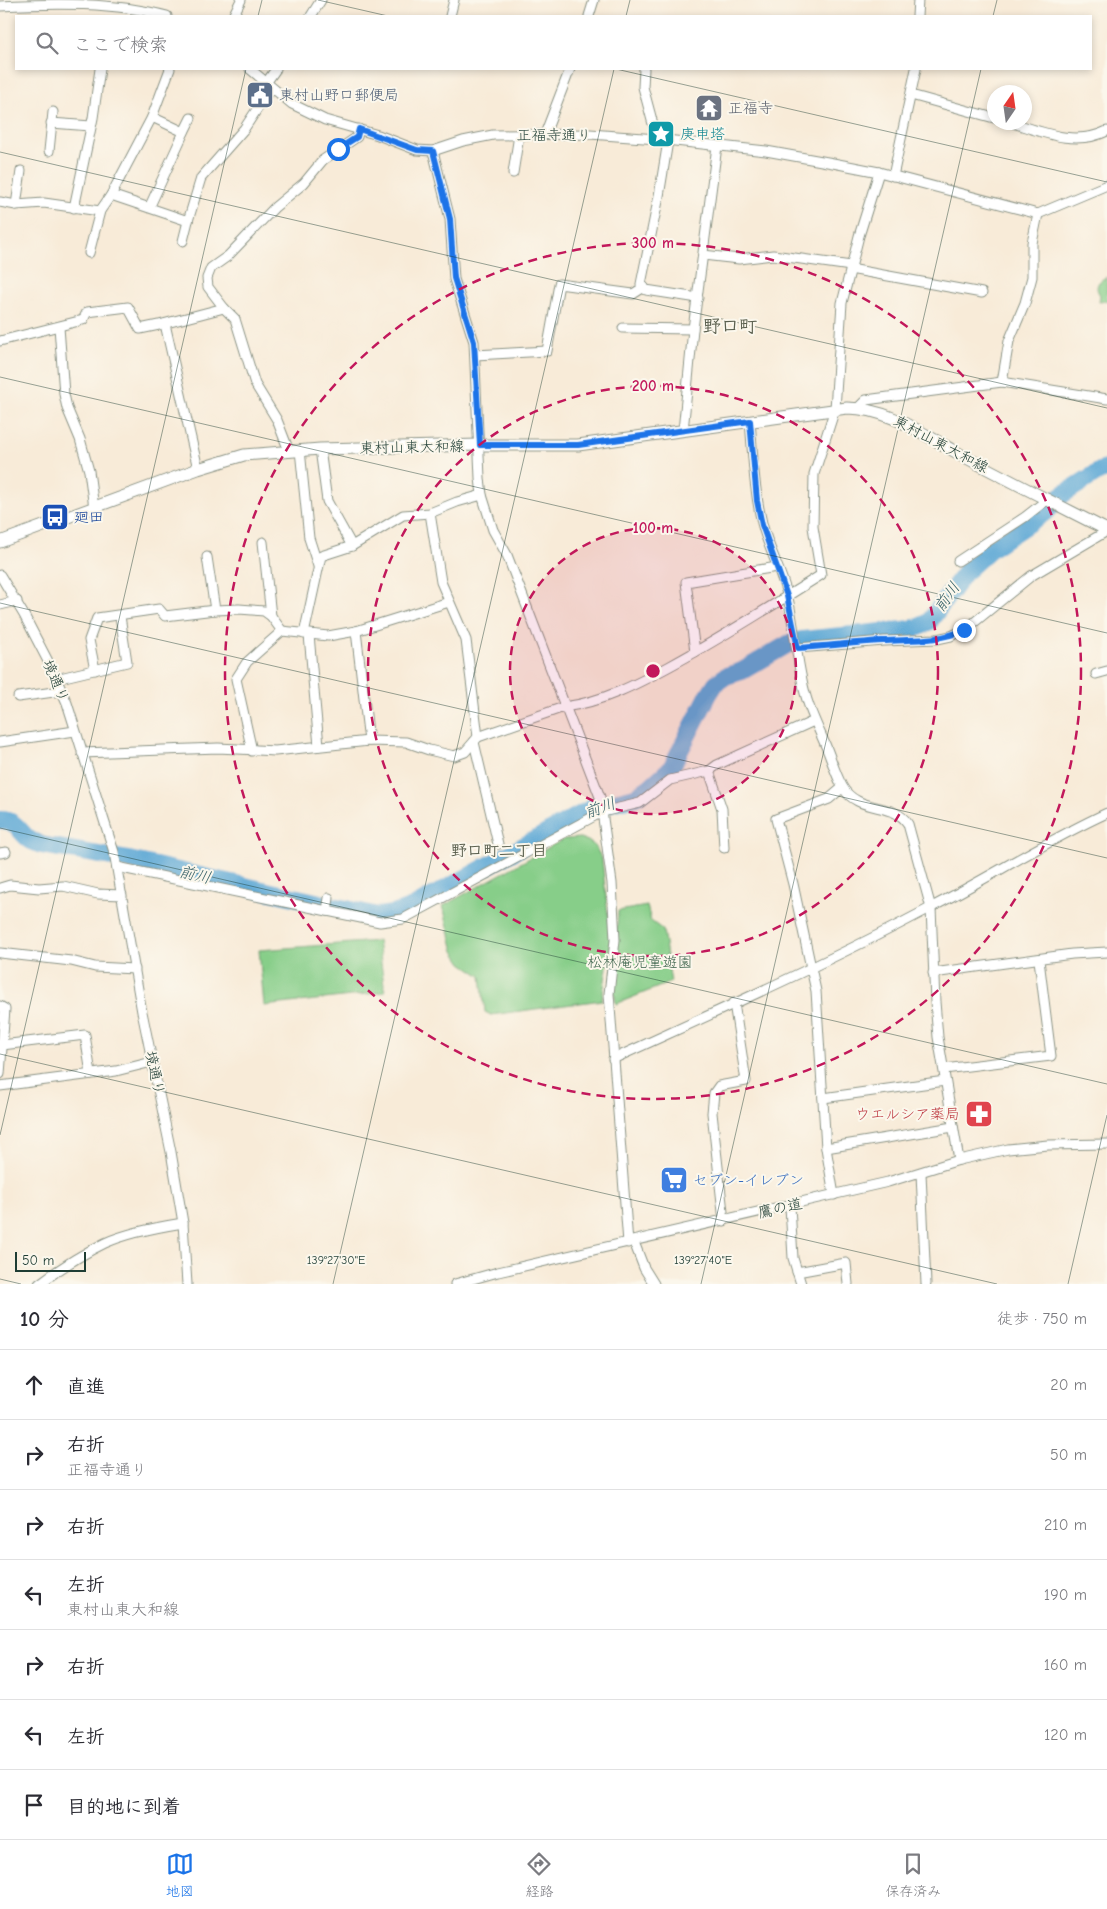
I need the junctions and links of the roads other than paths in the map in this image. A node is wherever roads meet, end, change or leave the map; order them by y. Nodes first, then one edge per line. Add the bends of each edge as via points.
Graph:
1 (240, 0) edge
2 (321, 0) edge
3 (454, 0) edge
4 (594, 0) edge
5 (918, 0) edge
6 (0, 6) edge
7 (108, 12) edge
8 (163, 15) edge
9 (233, 15) edge
10 (312, 15) edge
11 (450, 15) edge
12 (590, 15) edge
13 (917, 15) edge
14 (100, 70) edge
15 (170, 70) edge
16 (251, 70) edge
17 (276, 70) edge
18 (570, 70) edge
19 (644, 70) edge
20 (916, 70) edge
21 (269, 86) junction
22 (911, 95) junction
23 (52, 112) dead end
24 (987, 116) edge
25 (152, 117) junction
26 (191, 118) dead end
27 (51, 123) junction
28 (91, 126) junction
29 (359, 129) junction
30 (1032, 129) edge
31 (184, 132) junction
32 (545, 134) junction
33 (519, 135) junction
34 (1106, 135) edge
35 (657, 139) junction
36 (668, 141) junction
37 (717, 146) junction
38 (48, 151) dead end
39 (433, 151) junction
40 (21, 171) dead end
41 (879, 172) junction
42 (513, 173) dead end
43 (893, 176) junction
44 (1107, 185) edge
45 (112, 195) junction
46 (0, 202) edge
47 (16, 205) junction
48 (74, 208) junction
49 (149, 208) junction
50 (100, 211) junction
51 (1038, 214) junction
52 (188, 221) junction
53 (183, 241) dead end
54 (89, 254) dead end
55 (703, 255) junction
56 (851, 267) junction
57 (644, 287) junction
58 (982, 293) dead end
59 (698, 298) junction
60 (224, 308) junction
61 (165, 324) junction
62 (59, 327) junction
63 (623, 328) dead end
64 (693, 329) junction
65 (0, 341) edge
66 (475, 355) junction
67 (1002, 382) junction
68 (1107, 399) edge
69 (858, 408) junction
70 (834, 409) junction
71 (750, 421) junction
72 (683, 430) junction
73 (480, 445) junction
74 (320, 449) junction
75 (295, 450) junction
76 (198, 469) junction
77 (482, 495) junction
78 (1053, 502) junction
79 (94, 508) junction
80 (430, 513) junction
81 (1107, 531) edge
82 (0, 542) edge
83 (263, 542) dead end
84 (352, 546) junction
85 (207, 557) dead end
86 (958, 561) dead end
87 (318, 566) junction
88 (777, 567) junction
89 (0, 575) edge
90 (787, 596) junction
91 (17, 601) junction
92 (448, 602) junction
93 (0, 605) edge
94 (215, 610) junction
95 (120, 616) junction
96 (271, 616) junction
97 (356, 631) junction
98 (282, 632) junction
99 (306, 635) junction
100 (797, 647) junction
101 (695, 652) junction
102 (95, 670) junction
103 (1107, 671) edge
104 (1096, 674) dead end
105 (56, 679) junction
106 (61, 691) junction
107 (18, 697) dead end
108 (564, 707) junction
109 (814, 722) junction
110 (76, 731) junction
111 (476, 739) junction
112 (370, 740) junction
113 (0, 742) edge
114 (319, 746) junction
115 (252, 751) junction
116 (82, 753) junction
117 (709, 771) junction
118 (842, 788) junction
119 (602, 810) junction
120 (1107, 813) edge
121 (498, 844) dead end
122 (724, 848) dead end
123 (116, 864) junction
124 (0, 888) edge
125 (122, 895) junction
126 (328, 898) dead end
127 (931, 908) junction
128 (327, 911) junction
129 (1107, 952) edge
130 (0, 953) edge
131 (1039, 960) junction
132 (813, 968) junction
133 (135, 969) junction
134 (933, 973) junction
135 (734, 1004) junction
136 (0, 1006) edge
137 (2, 1046) junction
138 (613, 1059) junction
139 (152, 1062) junction
140 (944, 1069) junction
141 (0, 1074) edge
142 (91, 1074) junction
143 (946, 1081) junction
144 (0, 1086) edge
145 (823, 1098) junction
146 (953, 1127) junction
147 (1107, 1144) edge
148 (826, 1148) junction
149 (959, 1160) junction
150 (921, 1173) junction
151 (834, 1195) junction
152 (790, 1206) junction
153 (724, 1221) junction
154 (183, 1223) junction
155 (631, 1242) junction
156 (797, 1272) junction
157 (39, 1284) edge
158 (187, 1284) edge
159 (455, 1284) edge
160 (654, 1284) edge
161 (801, 1284) edge
162 (848, 1284) edge
163 (926, 1284) edge

1 - 9 street
2 - 10 street
3 - 11 street
4 - 12 street
5 - 13 street
6 - 7 street via 59,3
7 - 8 street via 149,11
14 - 28 street
15 - 25 street
16 - 21 street, 正福寺通り
17 - 21 street
18 - 32 street
19 - 35 street via 644,87
20 - 22 street
21 - 29 street, 正福寺通り via 292,104 325,120
21 - 52 street via 244,129 201,178
22 - 24 street
22 - 43 street
23 - 27 street
25 - 31 street
25 - 45 street
26 - 31 street
27 - 28 street
27 - 38 street
28 - 48 street
29 - 39 street, 正福寺通り via 417,150
29 - 60 street via 357,137 323,160 228,256 211,268 208,287
30 - 34 street via 1062,138
31 - 49 street
32 - 33 street, 正福寺通り
32 - 35 street, 正福寺通り
33 - 39 street, 正福寺通り via 493,135
33 - 42 street
35 - 36 street, 正福寺通り
36 - 37 street, 正福寺通り
36 - 57 street via 641,284
37 - 41 street, 正福寺通り via 766,151
37 - 55 street
39 - 66 street via 450,219 454,278
40 - 47 street
41 - 43 street, 正福寺通り
41 - 56 street
43 - 51 street, 正福寺通り
44 - 51 street
45 - 49 street
45 - 50 street
46 - 47 street
47 - 48 street
48 - 50 street
49 - 52 street
50 - 54 street
51 - 67 street via 1032,243 1032,277 1010,341
52 - 53 street
55 - 56 street via 739,259 773,255
55 - 59 street
56 - 58 street
56 - 70 street via 842,303
57 - 59 street via 646,290
57 - 66 street via 632,294 559,284 547,351
59 - 64 street
60 - 61 street
60 - 75 street via 235,318 255,384
61 - 62 street via 140,329 128,307 87,312 83,320
61 - 76 street
62 - 65 street
62 - 79 street via 64,394 89,471
63 - 64 street
64 - 72 street
66 - 73 street
67 - 68 street
67 - 69 street via 866,400
69 - 70 main road, 東村山東大和線
69 - 78 main road, 東村山東大和線 via 896,418
70 - 71 main road, 東村山東大和線
70 - 90 street via 814,474 813,527 821,576
71 - 72 main road, 東村山東大和線
71 - 88 street via 757,501
72 - 73 main road, 東村山東大和線 via 578,445
73 - 74 main road, 東村山東大和線
73 - 77 street
74 - 75 main road, 東村山東大和線
74 - 84 street via 327,501
75 - 76 main road, 東村山東大和線 via 234,457
75 - 87 street via 309,538
76 - 79 main road, 東村山東大和線
77 - 80 street
77 - 108 street
78 - 81 main road, 東村山東大和線
78 - 86 street
79 - 82 main road, 東村山東大和線
80 - 84 street via 404,515
80 - 92 street via 441,582
81 - 100 street via 1031,576 966,629 951,636
83 - 96 street
84 - 87 street via 321,556
85 - 94 street
87 - 99 street
88 - 90 street
88 - 101 street via 686,582
89 - 91 street, 境通り
90 - 100 street
90 - 101 street
91 - 93 street
91 - 105 street, 境通り
92 - 97 street
92 - 111 street via 466,640
94 - 95 street via 165,616 159,608
94 - 96 street via 264,611
95 - 102 street via 97,618 90,640
95 - 102 street via 127,662
96 - 98 street
97 - 99 street via 328,636
97 - 112 street
98 - 99 street
98 - 115 street via 247,662 236,679
99 - 114 street
100 - 109 street
101 - 108 street via 626,690
102 - 105 street
103 - 104 street
105 - 106 street, 境通り
106 - 107 street
106 - 110 street, 境通り
108 - 111 street
108 - 119 street via 600,797
109 - 117 street
109 - 118 street
110 - 113 street
110 - 116 street, 境通り
111 - 112 street via 464,752 454,756 406,742
111 - 121 street
112 - 114 street
114 - 115 street
115 - 116 street via 218,748
116 - 123 street, 境通り
117 - 119 street via 670,780 640,803
117 - 122 street via 722,809
118 - 127 street via 851,799 861,804 905,819
118 - 132 street via 829,799 776,819
119 - 128 street via 403,919 380,922
119 - 138 street via 612,883 614,940 609,994
120 - 127 street
123 - 125 street, 境通り
123 - 128 street
124 - 125 street via 10,885 63,886 98,894
125 - 133 street, 境通り
126 - 128 street
127 - 132 street
127 - 134 street
129 - 131 street
130 - 133 street via 95,967
131 - 134 street
131 - 140 street via 1051,1056
132 - 135 street
132 - 145 street
133 - 139 street, 境通り
134 - 140 street
135 - 138 street
135 - 153 street via 746,1081 719,1086 714,1093 712,1112
136 - 137 street via 5,1009
137 - 141 street
137 - 142 street via 85,1035
138 - 155 street
139 - 142 street
139 - 154 street, 境通り
140 - 143 street
142 - 144 street
143 - 145 street
143 - 146 street
145 - 148 street
146 - 148 street
146 - 149 street
147 - 149 street, 鷹の道 via 1029,1146
148 - 151 street
149 - 150 street, 鷹の道
150 - 151 street, 鷹の道
150 - 163 street
151 - 152 street, 鷹の道
152 - 153 street, 鷹の道
152 - 156 street via 793,1258
153 - 155 street, 鷹の道
154 - 157 street via 107,1242
154 - 158 street, 境通り
155 - 159 street, 鷹の道
155 - 160 street
156 - 161 street
156 - 162 street via 846,1263

